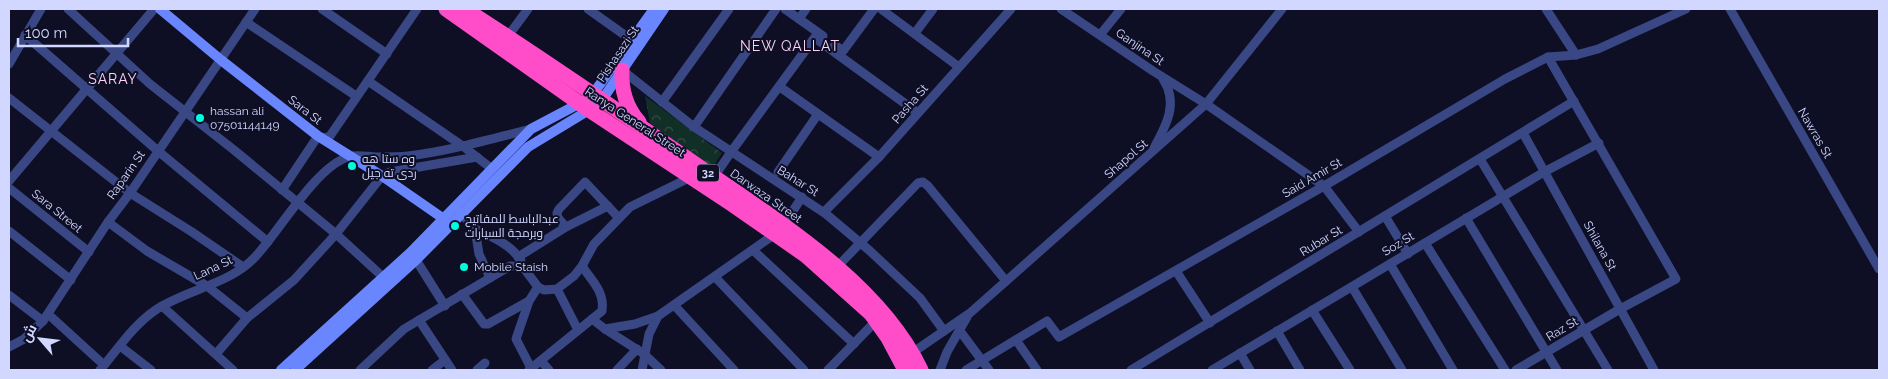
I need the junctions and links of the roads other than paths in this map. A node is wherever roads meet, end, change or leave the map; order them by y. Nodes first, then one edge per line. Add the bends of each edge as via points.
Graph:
1 (41, 9) edge
2 (68, 9) edge
3 (154, 9) edge
4 (160, 9) edge
5 (255, 9) edge
6 (322, 9) edge
7 (417, 9) edge
8 (446, 9) edge
9 (465, 9) edge
10 (528, 9) edge
11 (588, 9) edge
12 (654, 9) edge
13 (664, 9) edge
14 (730, 9) edge
15 (776, 9) edge
16 (785, 9) edge
17 (806, 9) edge
18 (874, 9) edge
19 (881, 9) edge
20 (934, 9) edge
21 (1011, 9) edge
22 (1061, 9) edge
23 (1122, 9) edge
24 (1282, 9) edge
25 (1546, 9) edge
26 (1686, 9) edge
27 (1730, 9) edge
28 (799, 19) junction
29 (246, 22) junction
30 (25, 34) junction
31 (915, 34) junction
32 (817, 35) junction
33 (1100, 35) junction
34 (508, 36) junction
35 (633, 40) junction
36 (116, 53) junction
37 (387, 54) junction
38 (1576, 55) junction
39 (1548, 57) junction
40 (221, 60) junction
41 (9, 64) edge
42 (959, 66) junction
43 (622, 70) junction
44 (1153, 71) junction
45 (368, 81) junction
46 (780, 86) junction
47 (86, 89) junction
48 (356, 96) junction
49 (598, 97) junction
50 (9, 98) edge
51 (1574, 101) junction
52 (662, 102) junction
53 (1206, 104) junction
54 (585, 107) junction
55 (184, 112) junction
56 (918, 113) junction
57 (818, 114) junction
58 (694, 127) junction
59 (531, 129) junction
60 (51, 131) junction
61 (648, 132) junction
62 (1523, 133) junction
63 (318, 136) junction
64 (1599, 143) junction
65 (464, 147) junction
66 (158, 151) junction
67 (731, 152) junction
68 (349, 156) junction
69 (879, 156) junction
70 (477, 157) junction
71 (1480, 159) junction
72 (1142, 162) junction
73 (492, 169) junction
74 (778, 172) dead end
75 (1544, 172) junction
76 (382, 176) junction
77 (691, 176) junction
78 (714, 178) junction
79 (9, 181) edge
80 (1324, 186) junction
81 (9, 188) edge
82 (282, 190) junction
83 (130, 194) junction
84 (1503, 196) junction
85 (802, 197) junction
86 (298, 203) junction
87 (608, 206) junction
88 (824, 212) junction
89 (462, 213) junction
90 (1385, 216) junction
91 (618, 217) junction
92 (1466, 218) junction
93 (444, 219) junction
94 (108, 222) junction
95 (566, 227) junction
96 (475, 229) junction
97 (779, 230) junction
98 (9, 231) edge
99 (1359, 232) junction
100 (336, 234) junction
101 (268, 242) junction
102 (860, 242) junction
103 (1425, 243) junction
104 (753, 250) junction
105 (89, 252) junction
106 (1408, 254) junction
107 (414, 256) junction
108 (518, 256) junction
109 (1390, 264) junction
110 (582, 266) junction
111 (244, 267) junction
112 (523, 267) junction
113 (837, 268) junction
114 (1879, 269) edge
115 (1176, 271) junction
116 (383, 277) junction
117 (715, 277) junction
118 (490, 278) junction
119 (71, 280) junction
120 (1006, 280) junction
121 (207, 286) junction
122 (538, 287) junction
123 (1352, 287) junction
124 (557, 289) junction
125 (462, 294) junction
126 (9, 295) edge
127 (529, 301) junction
128 (674, 305) junction
129 (162, 306) junction
130 (445, 306) junction
131 (1620, 308) junction
132 (1312, 310) junction
133 (970, 313) junction
134 (658, 316) junction
135 (46, 318) junction
136 (247, 318) junction
137 (592, 319) junction
138 (419, 320) junction
139 (876, 321) junction
140 (1210, 323) junction
141 (578, 330) junction
142 (605, 330) junction
143 (960, 330) junction
144 (1584, 330) junction
145 (944, 332) junction
146 (1277, 332) junction
147 (1016, 340) junction
148 (854, 344) junction
149 (9, 346) edge
150 (120, 346) junction
151 (640, 351) junction
152 (1546, 352) junction
153 (912, 353) junction
154 (1240, 353) junction
155 (216, 354) junction
156 (445, 360) junction
157 (982, 360) junction
158 (541, 361) junction
159 (485, 363) dead end
160 (102, 368) edge
161 (530, 369) edge
162 (942, 369) edge
163 (151, 370) edge
164 (233, 370) edge
165 (281, 370) edge
166 (295, 370) edge
167 (360, 370) edge
168 (432, 370) edge
169 (452, 370) edge
170 (477, 370) edge
171 (549, 370) edge
172 (617, 370) edge
173 (642, 370) edge
174 (661, 370) edge
175 (734, 370) edge
176 (804, 370) edge
177 (828, 370) edge
178 (905, 370) edge
179 (921, 370) edge
180 (966, 370) edge
181 (989, 370) edge
182 (1037, 370) edge
183 (1131, 370) edge
184 (1212, 370) edge
185 (1250, 370) edge
186 (1300, 370) edge
187 (1350, 370) edge
188 (1402, 370) edge
189 (1452, 370) edge
190 (1505, 370) edge
191 (1516, 370) edge
192 (1557, 370) edge
193 (1608, 370) edge
194 (1654, 370) edge

1 - 30 street
2 - 36 street
3 - 36 street
4 - 40 main road, Sara St
5 - 29 street, Raparin St
6 - 37 street
7 - 37 street
8 - 54 highway, Ranya General Street / 32
9 - 34 highway, Darwaza Street / 32
10 - 34 street
11 - 35 street
12 - 35 main road, Pishasazi St
13 - 43 main road, Pishasazi St
14 - 52 street
15 - 58 street
16 - 28 street
17 - 28 street
18 - 32 street via 843,51
19 - 31 street
20 - 31 street
21 - 42 street, Pasha St
22 - 33 street, Ganjina St
23 - 33 street
24 - 53 street, Shapol St
25 - 38 street
26 - 38 street, Said Amir St via 1617,41
27 - 114 street, Nawras St
28 - 32 street
29 - 40 street, Raparin St
29 - 48 street
30 - 41 street
30 - 47 street
31 - 42 street
32 - 46 street
32 - 56 street
33 - 44 street, Ganjina St
34 - 49 highway, Darwaza Street / 32
35 - 49 main road, Pishasazi St
36 - 47 street
36 - 55 street
37 - 45 street
38 - 39 street, Said Amir St
39 - 51 street
39 - 80 street, Said Amir St
40 - 55 street, Raparin St
40 - 63 main road, Sara St
42 - 56 street, Pasha St
43 - 49 main road, Pishasazi St
43 - 52 street, Bahar St
43 - 61 highway via 622,88 628,105
44 - 53 street, Ganjina St
44 - 72 street via 1170,88 1171,106 1160,137
45 - 48 street
45 - 65 street
46 - 57 street
46 - 67 street
47 - 60 street
47 - 66 street
48 - 63 street via 330,136
49 - 54 main road, Pishasazi St
49 - 61 highway, Darwaza Street / 32
50 - 60 street
51 - 62 street, Rubar St
51 - 64 street
52 - 58 street, Bahar St
53 - 72 street, Shapol St
53 - 80 street, Ganjina St
54 - 59 main road
54 - 77 highway, Ranya General Street / 32
54 - 89 main road via 528,147
55 - 66 street, Raparin St
55 - 82 street
56 - 69 street, Pasha St
57 - 69 street
57 - 74 street
58 - 67 street, Bahar St
59 - 65 street
59 - 73 main road
60 - 79 street
60 - 83 street
61 - 78 highway, Darwaza Street / 32
62 - 71 street, Rubar St
62 - 75 street, Shilana St
63 - 68 main road, Sara St
63 - 82 street
64 - 75 street, Soz St
64 - 131 street, Raz St via 1676,279
65 - 68 street via 405,156
65 - 70 street
66 - 83 street, Raparin St
66 - 101 street
67 - 78 street
67 - 85 street, Bahar St
68 - 76 main road, Sara St
68 - 86 street, Lana St via 322,173
69 - 88 street, Pasha St
70 - 73 street
70 - 76 street
71 - 84 street
71 - 90 street, Rubar St
72 - 120 street, Shapol St
73 - 93 main road
75 - 84 street, Soz St
75 - 131 street, Shilana St
76 - 93 main road, Sara St
76 - 100 street
77 - 91 street via 636,203
77 - 97 highway, Ranya General Street / 32
78 - 97 highway, Darwaza Street / 32
80 - 99 street, Ganjina St
80 - 115 street, Said Amir St
81 - 105 street, Sara Street
82 - 86 street
83 - 94 street, Raparin St
83 - 111 street
84 - 92 street, Soz St
84 - 144 street
85 - 88 street, Bahar St
85 - 97 street
86 - 100 street
86 - 101 street, Lana St
87 - 91 street
87 - 95 street
87 - 95 street via 585,182 557,213
88 - 102 street, Bahar St
89 - 96 street
89 - 107 main road
90 - 99 street, Rubar St
90 - 106 street
91 - 110 street via 594,244
92 - 103 street, Soz St
92 - 152 street
93 - 107 main road
94 - 105 street, Raparin St
94 - 121 street via 147,251
95 - 108 street
96 - 108 street via 498,239
96 - 118 street via 479,254
97 - 104 street
97 - 113 highway, Darwaza Street / 32
97 - 139 highway, Ranya General Street / 32
98 - 119 street
99 - 140 street, Rubar St
100 - 116 street
100 - 136 street via 294,280
101 - 111 street, Lana St
102 - 113 street
102 - 120 street via 922,182
102 - 145 street, Bahar St via 920,298
103 - 106 street, Soz St
103 - 190 street
104 - 117 street
104 - 148 street
105 - 119 street, Raparin St
106 - 109 street, Soz St
107 - 116 main road
107 - 130 street
107 - 166 main road
108 - 112 street
109 - 123 street, Soz St
109 - 189 street
110 - 124 street
110 - 137 street via 603,301 602,311
111 - 121 street, Lana St
112 - 118 street via 510,266
112 - 122 street
113 - 153 highway, Darwaza Street / 32 via 878,306
115 - 140 street
115 - 147 street, Said Amir St via 1059,337 1046,320
116 - 165 main road
117 - 128 street
117 - 176 street
118 - 125 street
119 - 135 street, Raparin St
120 - 133 street, Shapol St
121 - 129 street, Lana St
121 - 136 street
122 - 124 street
122 - 127 street
123 - 132 street, Soz St
123 - 188 street
124 - 141 street
125 - 127 street via 484,324
125 - 130 street
126 - 135 street
127 - 161 street via 516,339
128 - 134 street
128 - 175 street
129 - 150 street, Lana St via 140,322
129 - 155 street
130 - 138 street
131 - 144 street, Raz St
131 - 194 street, Shilana St
132 - 146 street, Soz St
132 - 187 street
133 - 143 street
133 - 145 street
134 - 142 street
134 - 151 street
135 - 149 street, Raparin St via 24,339
135 - 160 street
136 - 155 street
137 - 141 street
137 - 142 street
138 - 156 street
138 - 167 street via 398,333
139 - 148 street
139 - 178 highway, Ranya General Street / 32
140 - 183 street, Rubar St
141 - 158 street
142 - 151 street
143 - 157 street
143 - 162 street
144 - 152 street, Raz St
144 - 193 street
145 - 153 street
146 - 154 street, Soz St
146 - 186 street
147 - 157 street, Said Amir St
147 - 182 street
148 - 177 street
150 - 160 street, Lana St
150 - 163 street
151 - 172 street
151 - 173 street
151 - 174 street
152 - 191 street, Raz St
152 - 192 street
153 - 179 highway, Darwaza Street / 32
154 - 184 street, Soz St
154 - 185 street
155 - 164 street
156 - 168 street
156 - 169 street
157 - 180 street, Said Amir St
157 - 181 street
158 - 161 street
158 - 171 street
159 - 170 street

